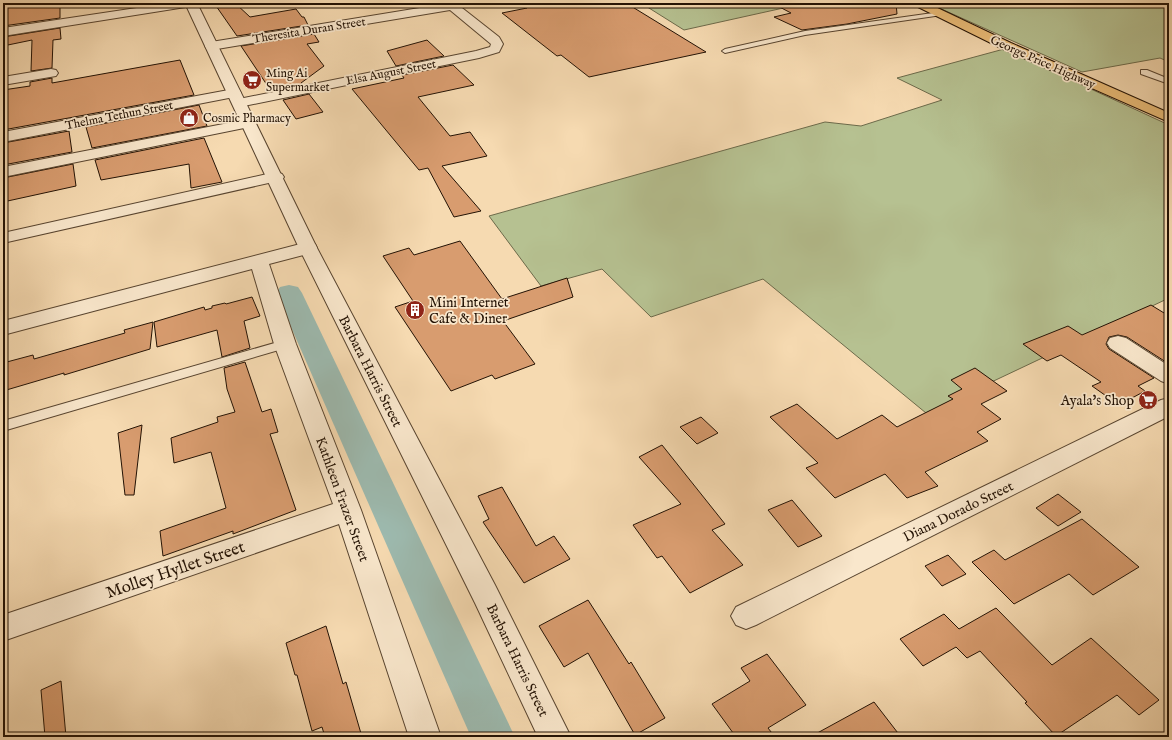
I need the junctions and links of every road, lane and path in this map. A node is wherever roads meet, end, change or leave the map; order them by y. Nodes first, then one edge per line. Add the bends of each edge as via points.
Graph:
1 (191, 3) edge
2 (918, 3) edge
3 (451, 4) edge
4 (940, 14) junction
5 (3, 32) edge
6 (211, 46) junction
7 (725, 50) dead end
8 (1144, 72) dead end
9 (50, 73) dead end
10 (3, 81) edge
11 (1169, 82) edge
12 (237, 98) junction
13 (1169, 118) edge
14 (249, 123) junction
15 (3, 137) edge
16 (3, 172) edge
17 (276, 177) junction
18 (3, 238) edge
19 (308, 248) junction
20 (260, 261) junction
21 (3, 328) edge
22 (1118, 343) dead end
23 (285, 344) junction
24 (1169, 376) edge
25 (1169, 406) edge
26 (3, 426) edge
27 (348, 510) junction
28 (746, 616) dead end
29 (3, 628) edge
30 (425, 737) edge
31 (555, 737) edge

1 - 5 street
1 - 6 street, Barbara Harris Street
2 - 4 main road, George Price Highway
3 - 6 street, Theresita Duran Street
3 - 12 street, Elsa August Street via 495,40 495,49
4 - 7 lane via 805,33
4 - 13 main road, George Price Highway
6 - 12 street, Barbara Harris Street
8 - 11 lane
9 - 10 street
12 - 14 street, Barbara Harris Street
12 - 15 street, Thelma Tethun Street
14 - 16 street
14 - 17 street, Barbara Harris Street
17 - 18 street
17 - 19 street, Barbara Harris Street
19 - 20 street
19 - 31 street, Barbara Harris Street
20 - 21 street
20 - 23 street, Kathleen Frazer Street
22 - 24 street
23 - 26 lane
23 - 27 street, Kathleen Frazer Street
25 - 28 street, Diana Dorado Street
27 - 29 street, Molley Hyllet Street
27 - 30 street, Kathleen Frazer Street

